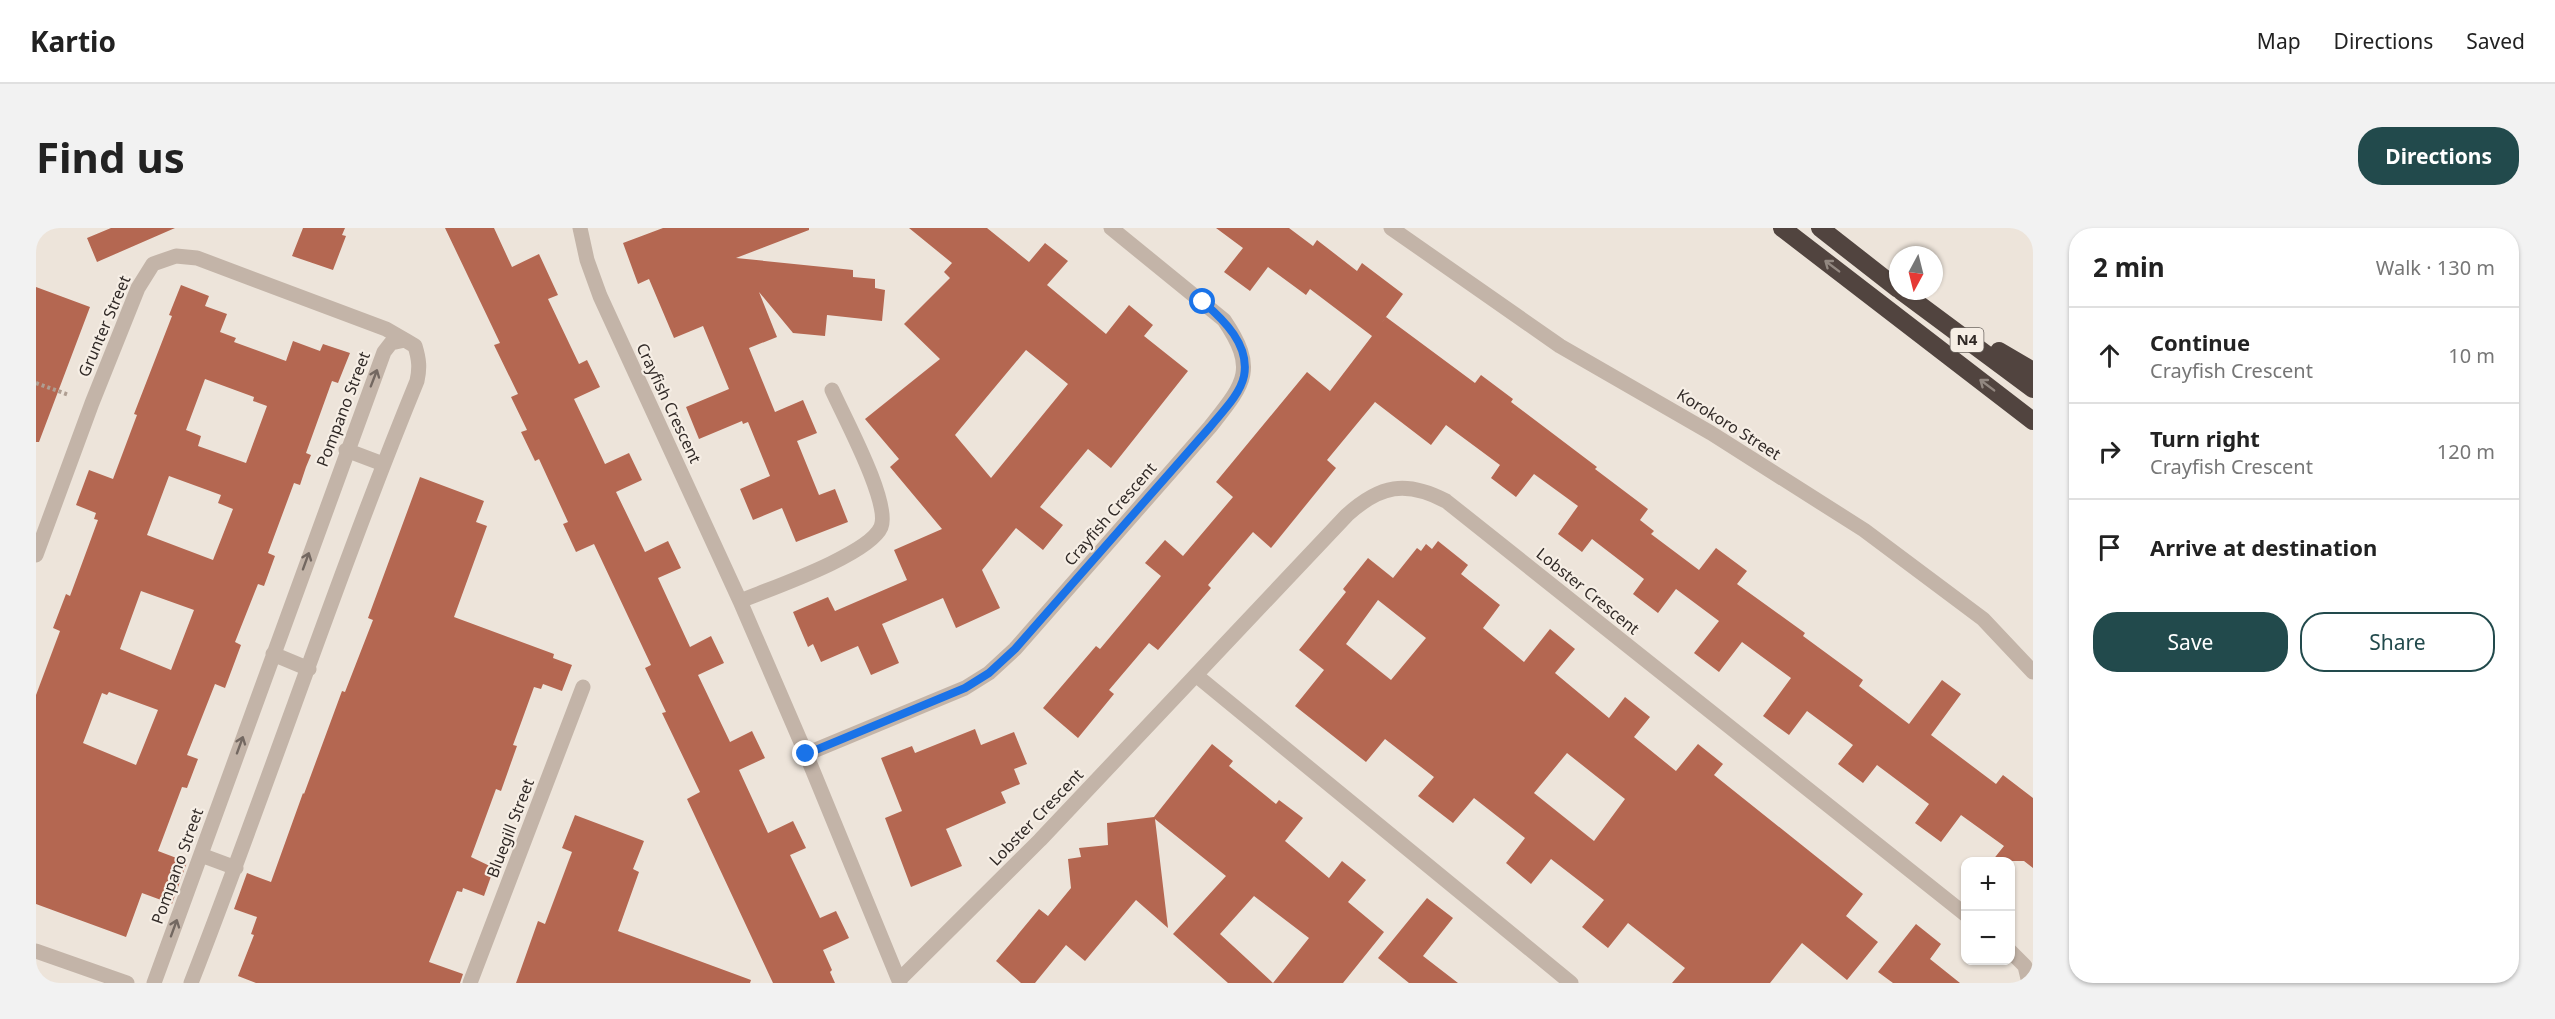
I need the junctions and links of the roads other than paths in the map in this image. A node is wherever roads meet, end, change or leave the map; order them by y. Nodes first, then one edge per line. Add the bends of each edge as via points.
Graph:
1 (580, 228) edge
2 (1111, 228) edge
3 (1391, 228) edge
4 (1782, 228) edge
5 (1820, 228) edge
6 (1889, 281) edge
7 (1913, 300) edge
8 (1916, 300) edge
9 (405, 340) junction
10 (2033, 371) edge
11 (2033, 389) edge
12 (832, 390) dead end
13 (2033, 421) edge
14 (346, 450) junction
15 (383, 464) junction
16 (36, 555) edge
17 (740, 601) junction
18 (273, 654) junction
19 (309, 669) junction
20 (2033, 672) edge
21 (1197, 676) junction
22 (583, 687) dead end
23 (806, 754) junction
24 (201, 855) junction
25 (236, 868) junction
26 (1961, 912) edge
27 (36, 951) edge
28 (2015, 956) edge
29 (900, 982) edge
30 (127, 983) edge
31 (154, 983) edge
32 (191, 983) edge
33 (470, 983) edge
34 (1571, 983) edge
35 (2029, 983) edge

1 - 17 street, Crayfish Crescent via 600,296
2 - 23 street, Crayfish Crescent via 1224,320 1244,358 1244,378 1210,427 1015,649 989,673 965,688
3 - 20 street, Korokoro Street via 1560,346 1711,433 1864,530 1983,619
13 -> 4 highway
5 - 6 highway, N4
7 - 11 highway, N4
8 - 10 highway
14 -> 9 street, Pompano Street via 384,352 391,343
9 - 15 street via 416,346 420,368
9 - 16 street, Grunter Street via 386,329 197,258 176,256 153,264 92,403
12 - 17 street via 877,488 881,527 866,544 846,556
14 - 15 street
18 -> 14 street, Pompano Street
15 - 19 street
17 - 23 street, Crayfish Crescent
18 - 19 street
24 -> 18 street, Pompano Street
19 - 25 street
21 - 26 street, Lobster Crescent via 1363,500 1390,488 1429,492 1446,501
21 - 29 street, Lobster Crescent
21 - 34 street
22 - 33 street, Bluegill Street
23 - 29 street, Crayfish Crescent
24 - 25 street
31 -> 24 street, Pompano Street
25 - 32 street
27 - 30 street
28 - 35 street via 2025,966

